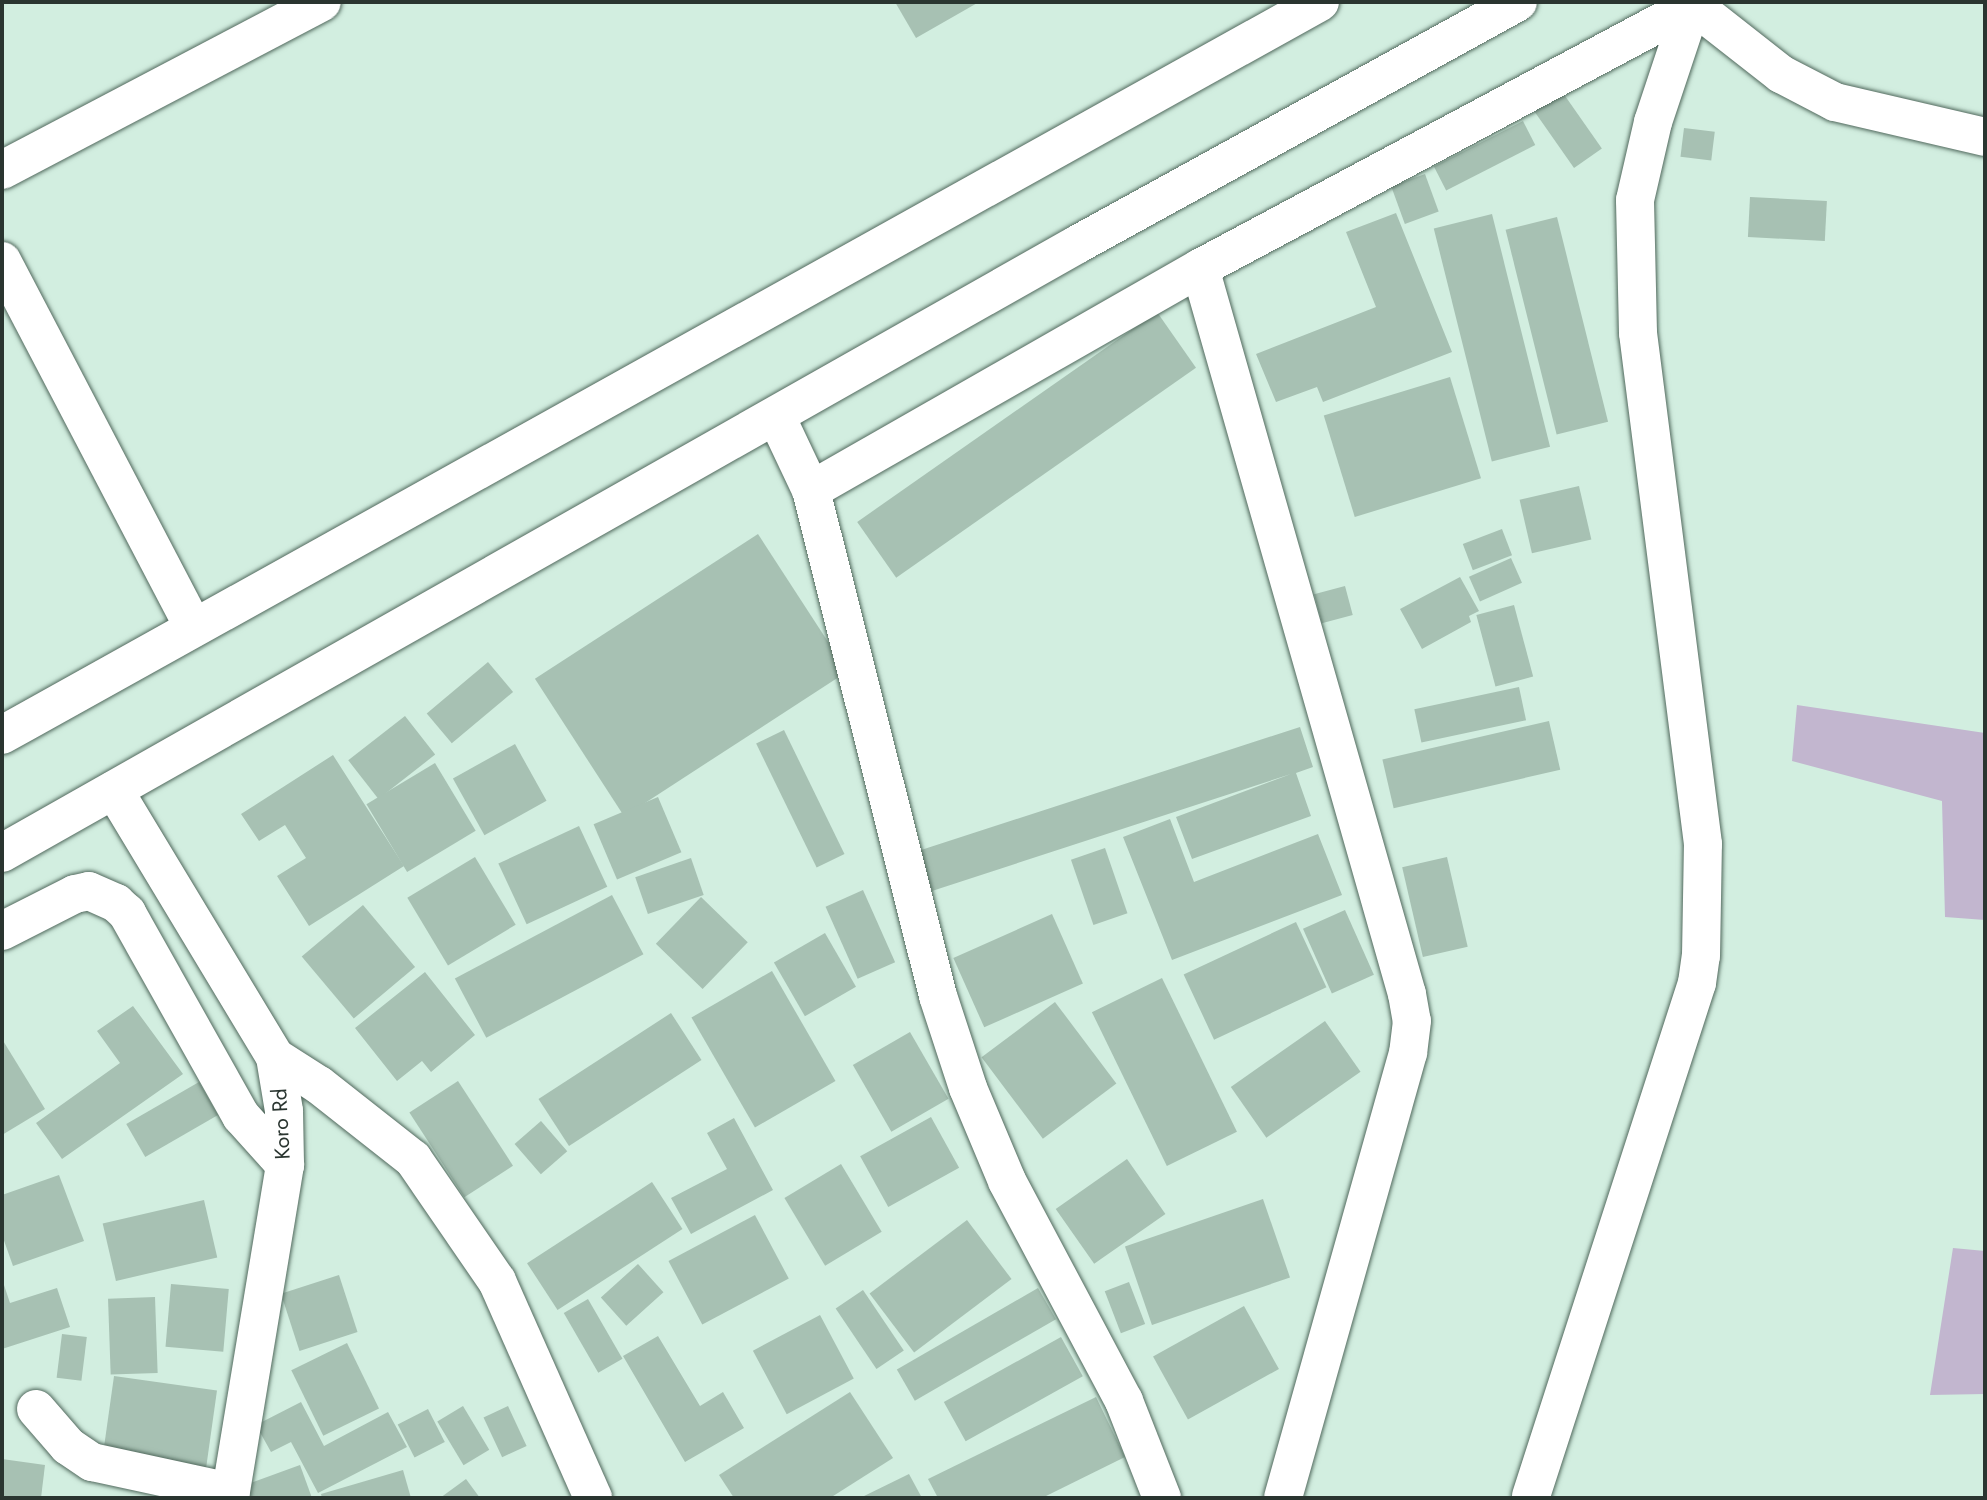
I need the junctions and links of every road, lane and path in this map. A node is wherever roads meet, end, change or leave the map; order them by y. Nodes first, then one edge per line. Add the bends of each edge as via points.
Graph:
1 (322, 2) edge
2 (1320, 2) edge
3 (1518, 2) edge
4 (1693, 4) edge
5 (1985, 137) edge
6 (2, 170) edge
7 (2, 261) edge
8 (1200, 268) junction
9 (776, 416) junction
10 (811, 491) junction
11 (193, 626) junction
12 (2, 736) edge
13 (114, 790) junction
14 (2, 853) edge
15 (2, 931) edge
16 (275, 1058) junction
17 (285, 1165) junction
18 (36, 1409) dead end
19 (231, 1495) edge
20 (1531, 1496) dead end
21 (593, 1498) edge
22 (1162, 1498) edge
23 (1283, 1498) edge

1 - 6 street
2 - 11 street
3 - 9 street
4 - 5 street via 1781,74 1835,102
4 - 8 street
4 - 20 street via 1653,122 1635,200 1638,333 1703,844 1701,956 1698,983
7 - 11 street
8 - 10 street
8 - 23 street via 1412,1021 1408,1053
9 - 10 street
9 - 13 street
10 - 22 street via 938,996 968,1088 1007,1181 1124,1401
11 - 12 street
13 - 14 street
13 - 16 street, Koro Rd
15 - 17 street via 75,894 89,891 117,903 127,913 241,1116
16 - 17 street, Koro Rd via 284,1111
16 - 21 street via 318,1085 413,1159 497,1282
17 - 19 street, Koro Rd
18 - 19 street via 68,1446 92,1462

